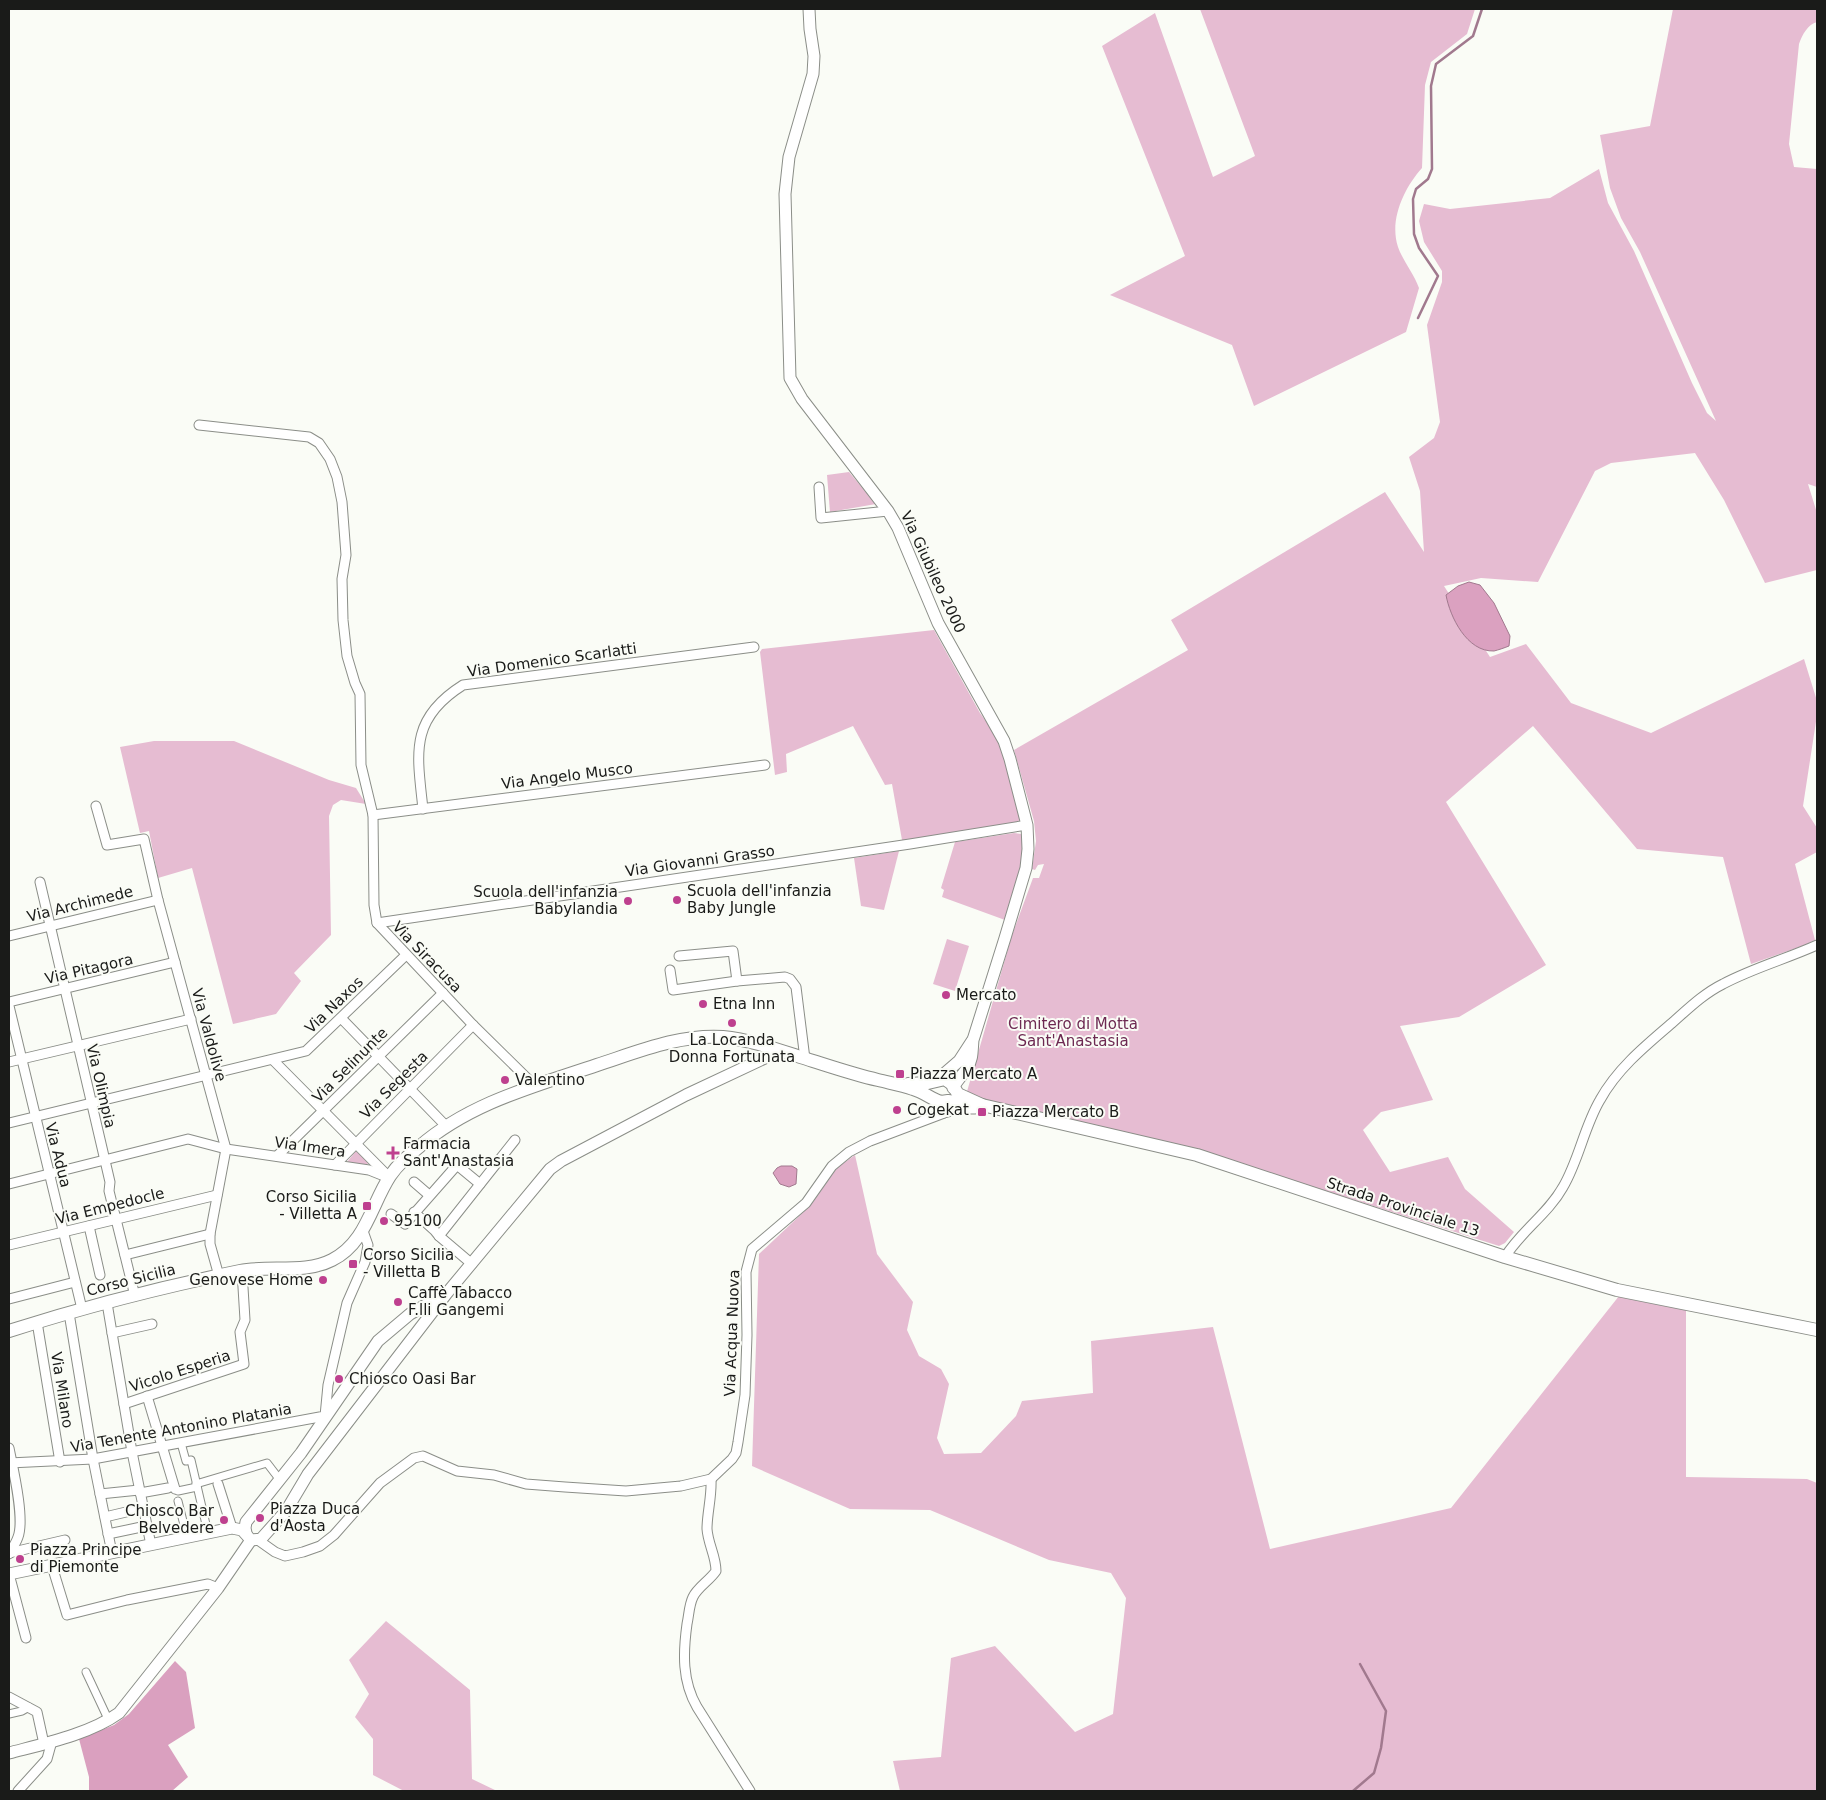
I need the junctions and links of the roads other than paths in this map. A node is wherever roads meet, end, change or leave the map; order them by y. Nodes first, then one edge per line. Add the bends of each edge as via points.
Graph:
1 (809, 9) edge
2 (199, 424) dead end
3 (819, 487) dead end
4 (888, 510) junction
5 (754, 647) dead end
6 (765, 765) dead end
7 (96, 806) dead end
8 (423, 809) junction
9 (373, 815) junction
10 (1027, 825) junction
11 (40, 882) dead end
12 (158, 900) junction
13 (377, 923) junction
14 (50, 925) junction
15 (9, 936) edge
16 (1817, 945) edge
17 (406, 955) junction
18 (680, 956) dead end
19 (175, 962) junction
20 (670, 970) dead end
21 (737, 981) junction
22 (64, 989) junction
23 (443, 993) junction
24 (9, 1002) edge
25 (9, 1006) edge
26 (341, 1018) junction
27 (192, 1019) junction
28 (473, 1025) junction
29 (973, 1040) junction
30 (78, 1046) junction
31 (778, 1050) junction
32 (379, 1056) junction
33 (21, 1059) junction
34 (805, 1059) junction
35 (273, 1060) junction
36 (9, 1062) edge
37 (206, 1076) junction
38 (936, 1081) junction
39 (896, 1084) junction
40 (535, 1086) junction
41 (409, 1088) junction
42 (954, 1088) junction
43 (932, 1096) junction
44 (91, 1104) junction
45 (982, 1105) junction
46 (945, 1106) junction
47 (1000, 1109) junction
48 (324, 1110) junction
49 (35, 1117) junction
50 (9, 1123) edge
51 (446, 1126) junction
52 (515, 1140) dead end
53 (356, 1142) junction
54 (226, 1149) junction
55 (277, 1156) junction
56 (104, 1160) junction
57 (335, 1165) junction
58 (48, 1174) junction
59 (389, 1178) junction
60 (414, 1182) dead end
61 (9, 1184) edge
62 (480, 1184) junction
63 (217, 1195) junction
64 (429, 1195) junction
65 (414, 1212) junction
66 (392, 1214) dead end
67 (115, 1219) junction
68 (89, 1226) junction
69 (363, 1231) junction
70 (63, 1232) junction
71 (210, 1234) junction
72 (439, 1236) junction
73 (9, 1245) edge
74 (125, 1255) junction
75 (1505, 1257) junction
76 (472, 1264) junction
77 (242, 1271) junction
78 (100, 1274) dead end
79 (219, 1276) junction
80 (75, 1282) junction
81 (447, 1293) junction
82 (135, 1296) junction
83 (9, 1299) edge
84 (107, 1303) junction
85 (82, 1309) junction
86 (69, 1313) junction
87 (410, 1314) junction
88 (37, 1322) junction
89 (425, 1322) junction
90 (152, 1324) dead end
91 (10, 1328) edge
92 (1817, 1330) edge
93 (112, 1333) junction
94 (147, 1396) junction
95 (124, 1404) junction
96 (325, 1416) junction
97 (181, 1444) junction
98 (162, 1447) junction
99 (9, 1448) edge
100 (132, 1452) junction
101 (93, 1459) junction
102 (60, 1462) junction
103 (10, 1463) edge
104 (711, 1479) junction
105 (280, 1480) junction
106 (218, 1484) dead end
107 (197, 1485) junction
108 (172, 1489) junction
109 (139, 1491) junction
110 (271, 1491) junction
111 (100, 1494) junction
112 (293, 1499) junction
113 (178, 1501) dead end
114 (143, 1508) junction
115 (104, 1517) junction
116 (146, 1526) junction
117 (232, 1528) junction
118 (208, 1533) junction
119 (108, 1534) junction
120 (188, 1537) junction
121 (251, 1539) junction
122 (65, 1540) dead end
123 (151, 1545) junction
124 (112, 1553) junction
125 (9, 1554) edge
126 (52, 1566) junction
127 (9, 1576) edge
128 (218, 1588) junction
129 (26, 1638) dead end
130 (86, 1672) dead end
131 (9, 1697) edge
132 (30, 1707) junction
133 (9, 1714) edge
134 (109, 1720) junction
135 (48, 1742) junction
136 (9, 1753) edge
137 (18, 1791) edge
138 (750, 1791) edge

1 - 4 street, Via Giubileo 2000 via 813,74 794,134 785,194 790,378 802,399
2 - 9 street, Via Siracusa via 309,437 319,443 330,459 342,502 346,555 342,579 343,620 347,656 360,694 361,765
3 - 4 street via 821,518
4 - 10 street, Via Giubileo 2000 via 938,623 1004,741
5 - 8 street, Via Domenico Scarlatti via 463,685 436,707 419,743
6 - 8 street, Via Angelo Musco
7 - 12 street, Via Valdolive via 107,845 144,839
8 - 9 street, Via Angelo Musco
9 - 13 street, Via Siracusa
10 - 13 street, Via Giovanni Grasso
10 - 29 street, Via Giubileo 2000 via 1026,868
11 - 14 street, Via Olimpia
12 - 14 street, Via Archimede
12 - 19 street, Via Valdolive
13 - 17 street, Via Siracusa
14 - 15 street, Via Archimede
14 - 22 street, Via Olimpia
16 - 75 street via 1709,991 1629,1062 1590,1117 1571,1170 1554,1202
17 - 23 street, Via Siracusa
17 - 26 street, Via Naxos
18 - 21 street via 733,951
19 - 22 street, Via Pitagora
19 - 27 street, Via Valdolive
20 - 21 street via 673,990
21 - 34 street via 790,979 796,987
22 - 24 street, Via Pitagora
22 - 30 street, Via Olimpia
23 - 28 street, Via Siracusa
23 - 32 street, Via Selinunte
25 - 33 street, Via Adua
26 - 32 street
26 - 35 street, Via Naxos via 306,1051
27 - 30 street
27 - 37 street, Via Valdolive
28 - 40 street, Via Siracusa
28 - 41 street, Via Segesta
29 - 38 street via 959,1061
29 - 42 street via 971,1059
30 - 33 street
30 - 44 street, Via Olimpia
31 - 34 main road
31 - 40 main road, Corso Sicilia via 725,1038 691,1038
31 - 76 street via 560,1161 536,1184
32 - 41 street
32 - 48 street, Via Selinunte
33 - 36 street
33 - 49 street, Via Adua
34 - 39 main road
35 - 37 street, Via Naxos
35 - 48 street
37 - 44 street, Via Naxos
37 - 54 street, Via Valdolive
38 - 39 main road
38 - 42 main road via 945,1080
38 - 43 main road via 931,1086
39 - 43 main road
40 - 51 main road, Corso Sicilia via 495,1100
41 - 51 street
41 - 53 street, Via Segesta
42 - 45 main road via 965,1098
42 - 46 main road via 953,1096
43 - 46 main road
44 - 49 street, Via Naxos
44 - 56 street, Via Olimpia
45 - 46 main road
45 - 47 main road, Strada Provinciale 13
46 - 47 street, Via Acqua Nuova
46 - 104 street, Via Acqua Nuova via 849,1152 832,1166 806,1203 752,1249 746,1272 745,1395 738,1442 732,1459
47 - 75 main road, Strada Provinciale 13 via 1197,1155
48 - 53 street
48 - 55 street, Via Selinunte
49 - 50 street, Via Naxos
49 - 58 street, Via Adua
51 - 59 main road, Corso Sicilia via 402,1161
52 - 62 street
53 - 57 street, Via Segesta
53 - 59 street
54 - 55 street, Via Imera
54 - 56 street, Via Imera via 188,1140
54 - 63 street, Via Valdolive
55 - 57 street, Via Imera
56 - 58 street, Via Imera
56 - 67 street, Via Olimpia
57 - 59 street, Via Imera via 369,1170
58 - 61 street, Via Imera
58 - 70 street, Via Adua
59 - 69 main road, Corso Sicilia
60 - 64 street
62 - 64 street via 457,1165
62 - 72 street
63 - 67 street, Via Empedocle
63 - 71 street, Via Valdolive
64 - 65 street
65 - 66 street via 405,1224
65 - 72 street
67 - 68 street, Via Empedocle
67 - 74 street, Via Olimpia
68 - 70 street, Via Empedocle
68 - 78 street
69 - 77 main road, Corso Sicilia via 353,1245 321,1265
69 - 96 street via 368,1245 365,1262 347,1303 328,1385
70 - 73 street, Via Empedocle
70 - 80 street, Via Adua
71 - 74 street
71 - 79 street, Via Valdolive
72 - 76 street
74 - 82 street, Via Olimpia
75 - 92 main road, Strada Provinciale 13 via 1617,1290
76 - 81 street
77 - 79 main road, Corso Sicilia
77 - 94 street, Vicolo Esperia via 245,1320 240,1332 244,1364
79 - 82 main road, Corso Sicilia
80 - 83 street
80 - 85 street, Via Adua
81 - 87 street
81 - 89 street
82 - 84 main road, Corso Sicilia
84 - 85 main road, Corso Sicilia
84 - 93 street
85 - 86 main road, Corso Sicilia
86 - 88 main road, Corso Sicilia
86 - 101 street
87 - 89 street via 423,1318
87 - 96 street via 378,1341
88 - 91 main road, Corso Sicilia
88 - 102 street, Via Milano
89 - 112 street via 308,1474
90 - 93 street
93 - 95 street
94 - 95 street, Vicolo Esperia
94 - 98 street
95 - 100 street
96 - 97 street, Via Tenente Antonino Platania
96 - 105 street
97 - 98 street, Via Tenente Antonino Platania
97 - 107 street via 186,1461 191,1460
98 - 100 street, Via Tenente Antonino Platania
98 - 108 street
99 - 103 street
100 - 101 street, Via Tenente Antonino Platania
100 - 109 street
101 - 102 street, Via Tenente Antonino Platania
101 - 111 street
102 - 103 street, Via Tenente Antonino Platania
103 - 125 street via 18,1501 18,1538
104 - 121 street via 682,1486 626,1491 526,1484 494,1475 457,1471 423,1456 414,1458 380,1483 334,1535 320,1546 285,1556
104 - 138 street via 707,1530 716,1559 716,1571 694,1595 690,1605 685,1676 689,1694
105 - 107 street via 267,1463
105 - 110 street
106 - 117 street
107 - 108 street via 178,1491
107 - 118 street
108 - 109 street
109 - 111 street
109 - 114 street
110 - 112 street
110 - 121 street via 246,1522 245,1528
111 - 115 street
112 - 121 street via 265,1537
113 - 120 street
114 - 115 street
114 - 116 street
115 - 119 street
116 - 119 street
116 - 123 street
117 - 118 street
117 - 121 street via 237,1528
118 - 120 street
119 - 124 street
120 - 123 street
121 - 128 street
122 - 125 street
123 - 124 street
124 - 126 street
126 - 127 street
126 - 128 street via 67,1615 208,1584
127 - 129 street
128 - 134 street via 126,1706
130 - 134 street
131 - 132 street
132 - 133 street
132 - 135 street via 37,1712
134 - 135 street
135 - 136 street
135 - 137 street via 47,1759

